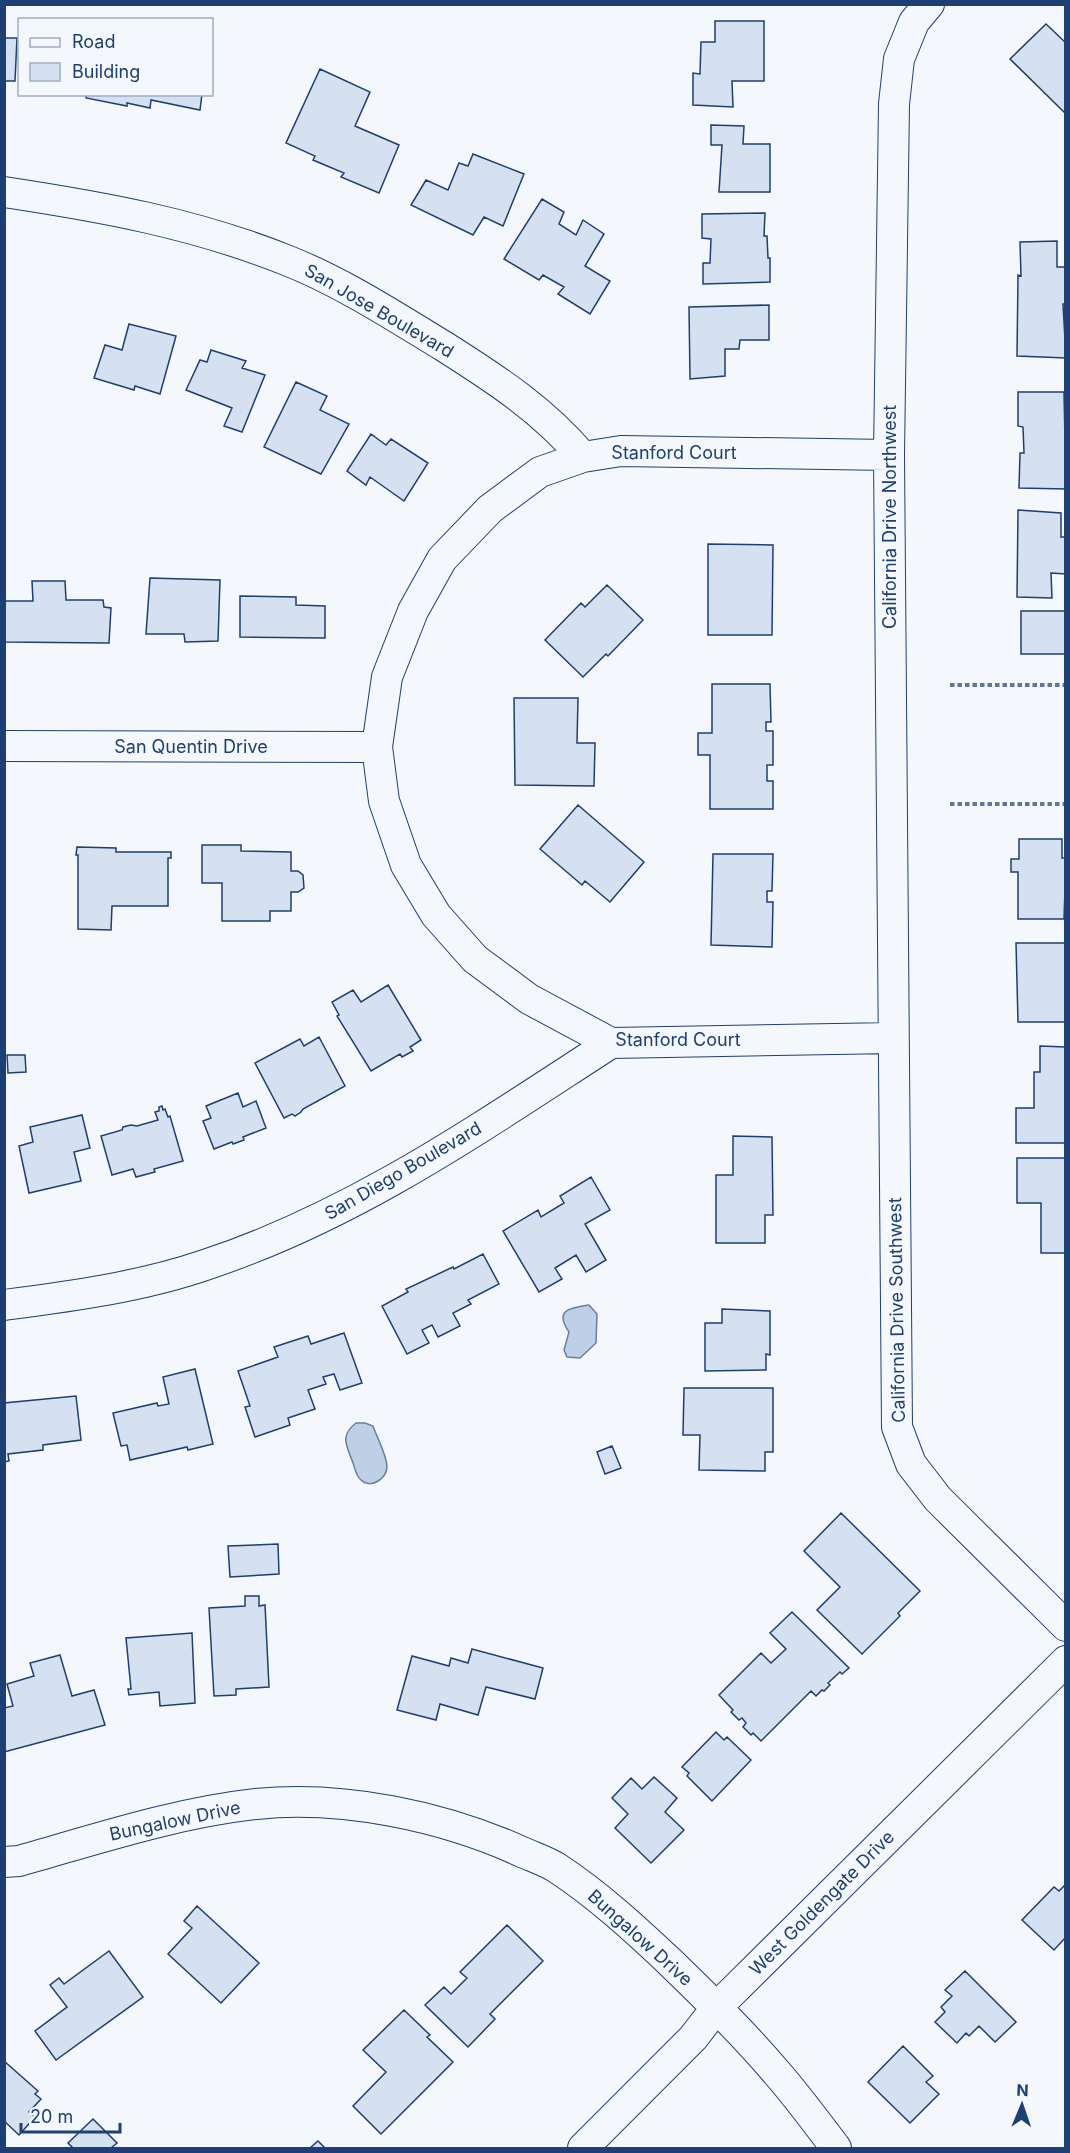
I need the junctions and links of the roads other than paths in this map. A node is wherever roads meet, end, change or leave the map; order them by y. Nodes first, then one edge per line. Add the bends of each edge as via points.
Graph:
1 (929, 4) edge
2 (4, 192) edge
3 (889, 455) junction
4 (583, 457) junction
5 (4, 746) edge
6 (377, 747) junction
7 (893, 1038) junction
8 (611, 1042) junction
9 (4, 1305) edge
10 (1065, 1626) edge
11 (1065, 1661) edge
12 (9, 1869) edge
13 (717, 2007) junction
14 (583, 2148) edge
15 (836, 2148) edge

1 - 3 street, California Drive Northwest via 914,22 899,59 894,104
2 - 4 street, San Jose Boulevard via 151,217 236,241 288,261 348,289 503,384 561,431
3 - 4 street, Stanford Court via 621,451
3 - 7 street, California Drive Northwest
4 - 6 street, Stanford Court via 540,472 490,509 442,559 413,611 387,677
5 - 6 street, San Quentin Drive
6 - 8 street, Stanford Court via 384,801 406,866 435,915 475,959 529,999
7 - 8 street, Stanford Court
7 - 10 street, California Drive Southwest via 897,1426 911,1464 938,1499
8 - 9 street, San Diego Boulevard via 443,1152 312,1223 204,1266 70,1296
11 - 13 street, West Goldengate Drive
12 - 13 street, Bungalow Drive via 127,1830 205,1811 258,1804 314,1803 376,1808 440,1821 501,1842 554,1867 603,1900
13 - 14 street, West Goldengate Drive via 693,2038
13 - 15 street, Bungalow Drive via 778,2074

